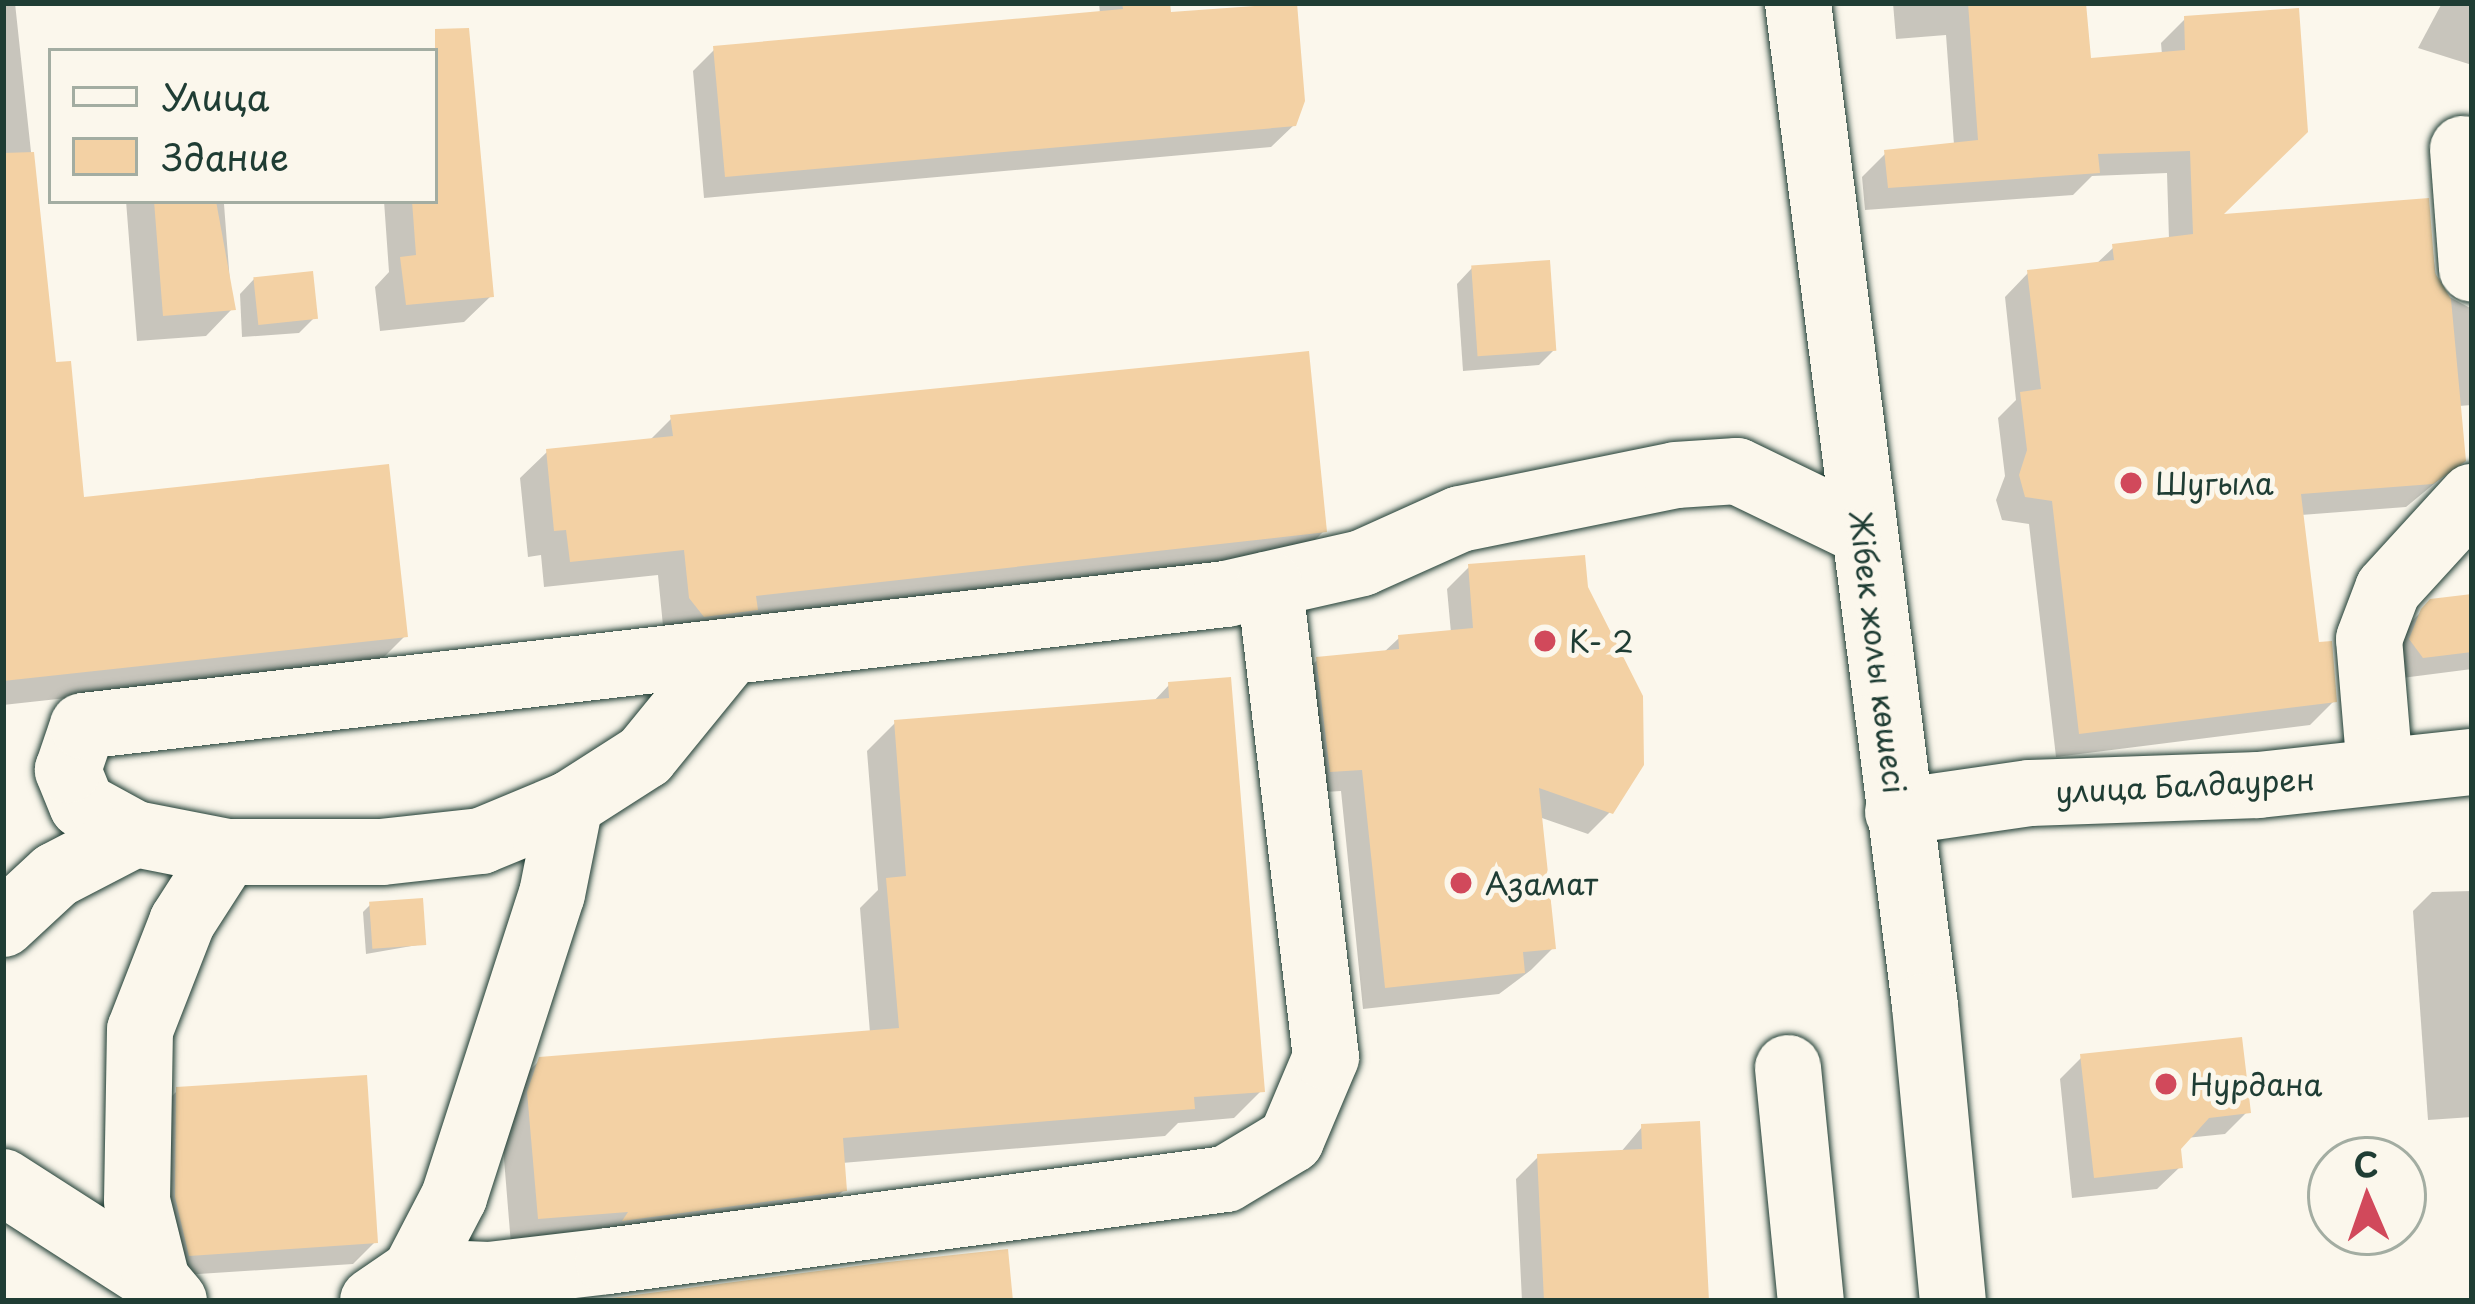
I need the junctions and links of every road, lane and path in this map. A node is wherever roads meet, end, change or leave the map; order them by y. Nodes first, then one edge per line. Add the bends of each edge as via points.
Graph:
1 (1798, 3) edge
2 (2463, 149) dead end
3 (2472, 268) edge
4 (2472, 497) edge
5 (1863, 532) junction
6 (1270, 584) junction
7 (729, 653) junction
8 (2472, 762) edge
9 (2380, 770) junction
10 (570, 804) junction
11 (1898, 812) junction
12 (135, 834) junction
13 (227, 852) junction
14 (3, 924) edge
15 (1788, 1068) dead end
16 (3, 1181) edge
17 (394, 1286) edge
18 (166, 1291) edge
19 (1811, 1301) edge
20 (1953, 1301) edge

1 - 5 main road, Жібек жолы көшесі
2 - 3 main road
4 - 9 main road via 2388,590 2368,639
5 - 6 main road via 1737,471 1559,494 1460,519 1362,563
5 - 11 main road, Жібек жолы көшесі
6 - 7 main road
6 - 17 main road via 1326,1057 1291,1140 1226,1179
7 - 10 main road via 645,756
7 - 12 main road via 83,726 68,770 82,805
8 - 9 main road, улица Балдаурен
9 - 11 main road, улица Балдаурен via 2259,785 2030,793
10 - 13 main road via 481,841 381,852
10 - 17 main road via 553,894 485,1117
11 - 20 main road, Жібек жолы көшесі
12 - 13 main road
12 - 14 main road via 56,875
13 - 18 main road via 182,922 140,1030 137,1201
15 - 19 main road
16 - 18 main road

